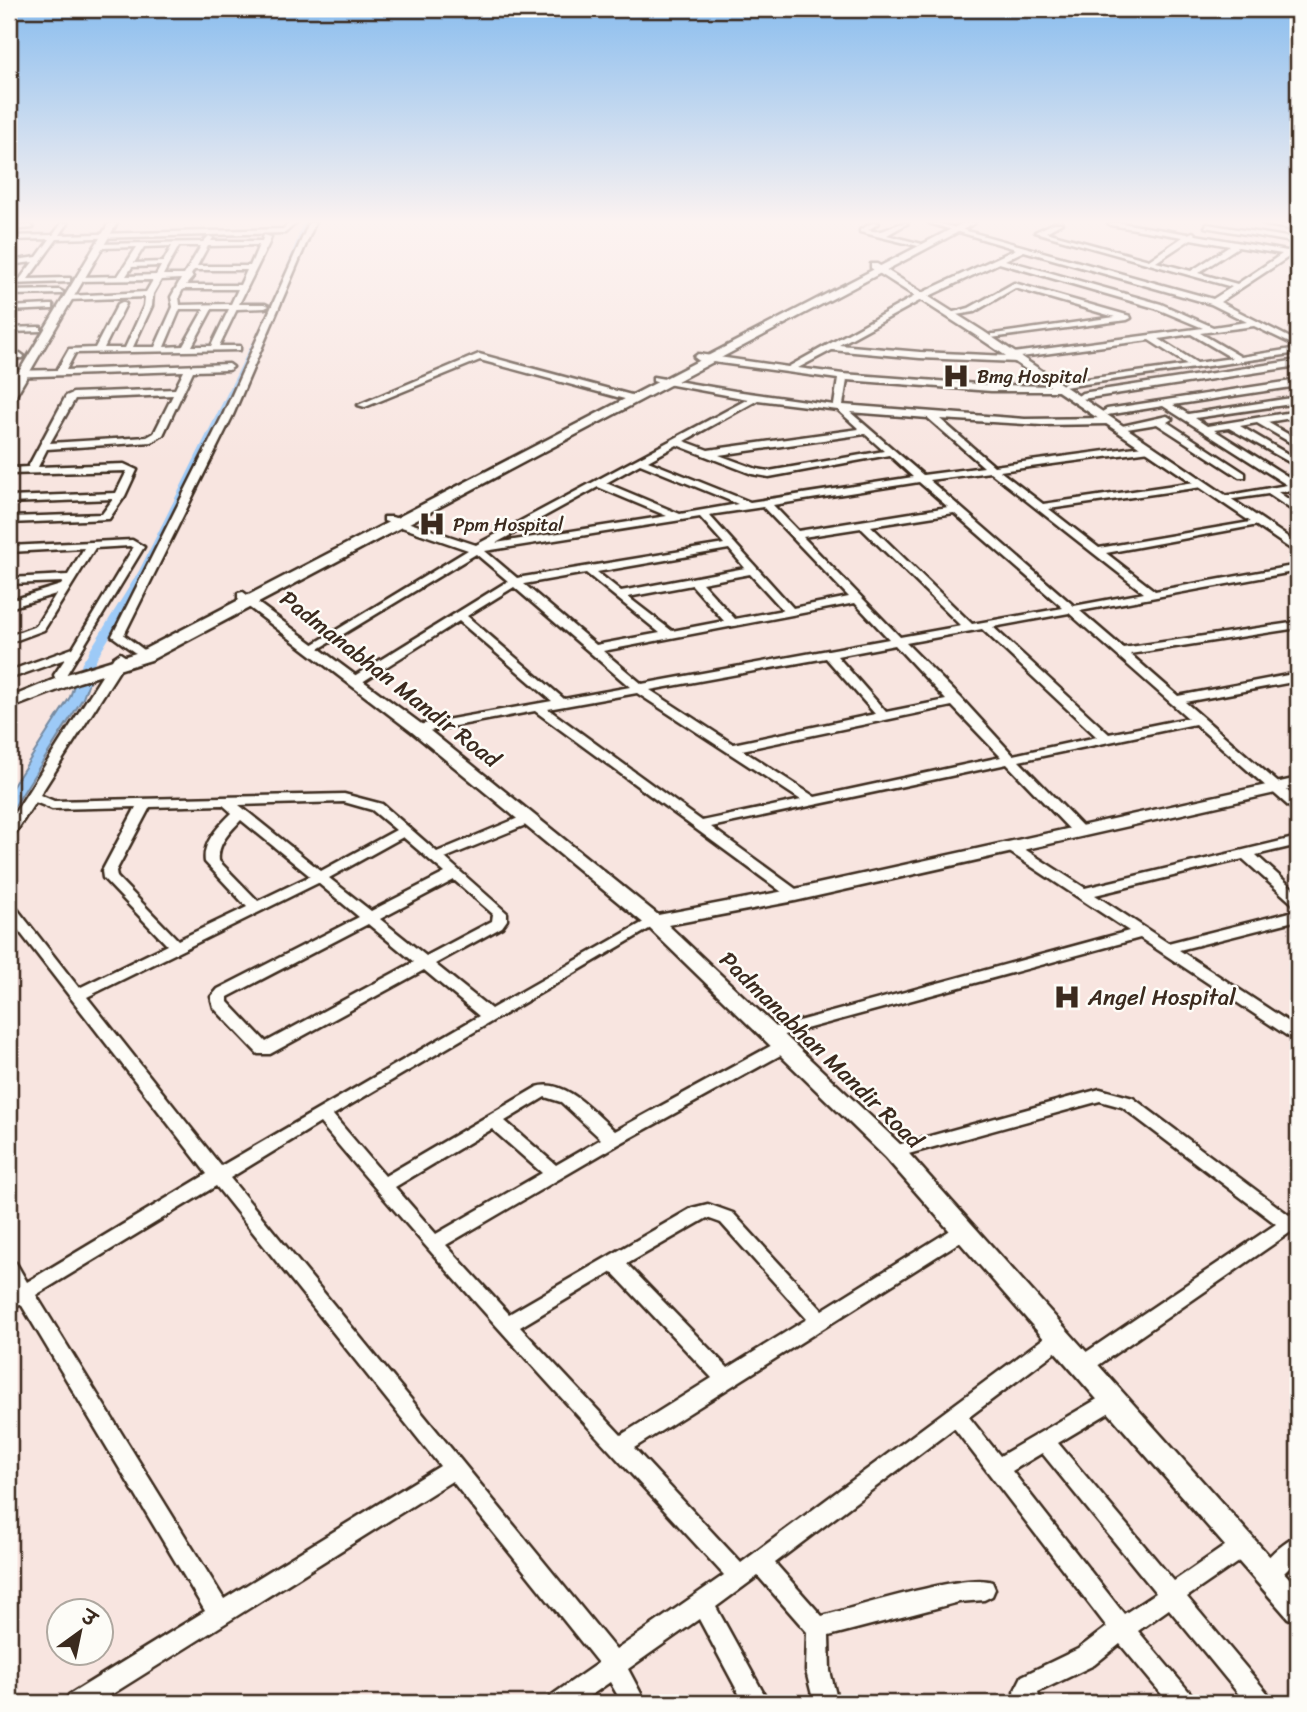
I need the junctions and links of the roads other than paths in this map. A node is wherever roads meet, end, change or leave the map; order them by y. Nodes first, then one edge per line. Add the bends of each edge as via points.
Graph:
1 (176, 302) edge
2 (55, 303) junction
3 (148, 303) edge
4 (182, 303) edge
5 (236, 303) edge
6 (277, 303) edge
7 (809, 303) edge
8 (910, 303) edge
9 (936, 303) edge
10 (983, 303) edge
11 (1075, 303) edge
12 (1147, 303) edge
13 (1216, 303) edge
14 (122, 304) dead end
15 (234, 306) junction
16 (265, 306) dead end
17 (209, 307) junction
18 (954, 314) junction
19 (10, 317) edge
20 (1259, 322) junction
21 (38, 329) junction
22 (1212, 329) junction
23 (9, 330) edge
24 (1191, 331) junction
25 (994, 337) junction
26 (1150, 337) junction
27 (1298, 345) edge
28 (830, 347) junction
29 (214, 348) junction
30 (237, 348) dead end
31 (186, 349) junction
32 (128, 350) junction
33 (98, 351) junction
34 (1298, 351) edge
35 (152, 353) junction
36 (1281, 354) junction
37 (20, 356) junction
38 (9, 357) edge
39 (223, 357) dead end
40 (1017, 357) junction
41 (703, 358) junction
42 (1242, 360) junction
43 (67, 361) junction
44 (1298, 363) edge
45 (1196, 366) junction
46 (229, 368) dead end
47 (1260, 369) junction
48 (189, 370) junction
49 (789, 370) junction
50 (142, 371) junction
51 (1164, 371) junction
52 (60, 373) junction
53 (23, 374) junction
54 (9, 375) edge
55 (843, 377) junction
56 (660, 380) junction
57 (1178, 381) junction
58 (1298, 383) edge
59 (1287, 384) junction
60 (1062, 386) junction
61 (176, 391) junction
62 (9, 397) edge
63 (628, 397) junction
64 (758, 397) junction
65 (1082, 397) junction
66 (1206, 397) junction
67 (1298, 400) edge
68 (1166, 404) junction
69 (362, 405) dead end
70 (838, 406) junction
71 (931, 416) junction
72 (1108, 416) junction
73 (1296, 416) edge
74 (1187, 417) junction
75 (1159, 421) junction
76 (1259, 421) junction
77 (1230, 425) junction
78 (1127, 426) junction
79 (1206, 429) junction
80 (867, 431) junction
81 (675, 441) junction
82 (1298, 444) edge
83 (44, 446) junction
84 (1150, 449) junction
85 (892, 452) junction
86 (709, 453) junction
87 (638, 460) junction
88 (1298, 464) edge
89 (991, 468) junction
90 (32, 469) junction
91 (9, 471) edge
92 (1242, 475) dead end
93 (923, 478) junction
94 (596, 483) junction
95 (1202, 484) junction
96 (1297, 486) edge
97 (1270, 491) junction
98 (120, 496) junction
99 (1228, 498) junction
100 (9, 500) edge
101 (22, 500) junction
102 (766, 504) junction
103 (751, 506) junction
104 (1041, 507) junction
105 (958, 509) junction
106 (1298, 511) edge
107 (703, 514) junction
108 (680, 518) junction
109 (393, 520) junction
110 (10, 522) edge
111 (1258, 522) junction
112 (863, 524) junction
113 (795, 535) junction
114 (1298, 541) edge
115 (91, 546) junction
116 (731, 546) junction
117 (9, 549) edge
118 (477, 549) junction
119 (1298, 550) edge
120 (1099, 551) junction
121 (1298, 568) edge
122 (588, 570) junction
123 (752, 570) junction
124 (9, 580) edge
125 (695, 580) junction
126 (69, 582) junction
127 (514, 582) junction
128 (1152, 594) junction
129 (620, 595) junction
130 (246, 598) junction
131 (858, 598) junction
132 (9, 605) edge
133 (789, 610) junction
134 (1069, 610) junction
135 (460, 616) junction
136 (731, 622) junction
137 (984, 625) junction
138 (1297, 626) edge
139 (969, 628) junction
140 (668, 634) junction
141 (9, 640) edge
142 (898, 640) junction
143 (313, 648) junction
144 (596, 649) junction
145 (138, 650) junction
146 (1123, 652) junction
147 (74, 653) junction
148 (829, 654) junction
149 (110, 663) junction
150 (9, 675) edge
151 (66, 677) junction
152 (1298, 677) edge
153 (355, 681) junction
154 (640, 689) junction
155 (9, 696) edge
156 (1178, 700) junction
157 (957, 701) junction
158 (561, 702) junction
159 (9, 704) edge
160 (537, 707) junction
161 (884, 716) junction
162 (1199, 719) junction
163 (418, 729) junction
164 (1106, 738) junction
165 (733, 748) junction
166 (1011, 758) junction
167 (1298, 783) edge
168 (1275, 788) junction
169 (32, 796) junction
170 (226, 801) junction
171 (812, 801) junction
172 (145, 803) junction
173 (1298, 807) edge
174 (240, 813) junction
175 (528, 819) junction
176 (701, 825) junction
177 (1077, 830) junction
178 (404, 831) junction
179 (9, 832) edge
180 (1298, 841) edge
181 (1010, 845) junction
182 (1246, 854) junction
183 (434, 858) junction
184 (453, 875) junction
185 (318, 878) junction
186 (1080, 894) junction
187 (796, 895) junction
188 (1298, 901) edge
189 (255, 907) junction
190 (9, 908) edge
191 (1298, 915) edge
192 (370, 919) junction
193 (654, 922) junction
194 (1140, 933) junction
195 (175, 945) junction
196 (1164, 948) junction
197 (422, 964) junction
198 (77, 995) junction
199 (491, 1017) junction
200 (1298, 1035) edge
201 (776, 1041) junction
202 (322, 1114) junction
203 (494, 1120) junction
204 (613, 1140) junction
205 (894, 1152) junction
206 (555, 1174) junction
207 (219, 1177) junction
208 (382, 1186) junction
209 (1294, 1222) edge
210 (963, 1231) junction
211 (435, 1243) junction
212 (614, 1262) junction
213 (9, 1268) edge
214 (16, 1297) edge
215 (821, 1321) junction
216 (507, 1325) junction
217 (1059, 1338) junction
218 (1083, 1365) junction
219 (725, 1379) junction
220 (1113, 1400) junction
221 (956, 1415) junction
222 (1044, 1441) junction
223 (619, 1447) junction
224 (999, 1468) junction
225 (453, 1469) junction
226 (1298, 1545) edge
227 (1243, 1546) junction
228 (760, 1562) junction
229 (1268, 1574) junction
230 (740, 1577) junction
231 (984, 1589) dead end
232 (1170, 1596) junction
233 (702, 1603) junction
234 (1298, 1608) edge
235 (220, 1614) junction
236 (818, 1629) junction
237 (1122, 1629) junction
238 (614, 1665) junction
239 (77, 1703) edge
240 (560, 1703) edge
241 (634, 1703) edge
242 (757, 1703) edge
243 (826, 1703) edge
244 (1029, 1703) edge
245 (1184, 1703) edge
246 (1261, 1703) edge

1 - 35 street
2 - 19 street
2 - 21 street
2 - 53 street
3 - 32 street
4 - 17 street
5 - 15 street
6 - 145 street via 228,415 118,636
7 - 41 main road
8 - 28 street
9 - 18 street
10 - 18 street
11 - 25 street via 1127,318
12 - 22 street
13 - 20 street
14 - 33 street
15 - 16 street
15 - 17 street
15 - 29 street
17 - 31 street
18 - 25 street
18 - 40 street
20 - 22 street
20 - 27 street
21 - 23 street
21 - 37 street
22 - 24 street
24 - 26 street
24 - 42 street
25 - 40 street
26 - 40 street
26 - 45 street
28 - 40 street
28 - 49 street
29 - 30 street
29 - 31 street
31 - 35 street
32 - 33 street
32 - 35 street
33 - 43 street via 72,351
34 - 36 street
35 - 39 street
35 - 43 street
35 - 50 street
36 - 42 street
36 - 44 street
37 - 38 street
37 - 54 street
40 - 60 street
41 - 49 street
41 - 56 main road
42 - 45 street
42 - 47 street
43 - 52 street
44 - 47 street
45 - 51 street
46 - 48 street
47 - 57 street
47 - 59 street
48 - 50 street
48 - 61 street
49 - 55 street
50 - 52 street
51 - 57 street
51 - 60 street
52 - 53 street
53 - 54 street
53 - 62 street
55 - 60 street via 991,388
55 - 70 street
56 - 63 main road
56 - 64 street
57 - 65 street
57 - 66 street
58 - 59 street
59 - 66 street
60 - 65 street
60 - 72 street
61 - 83 street via 69,398
61 - 83 street via 158,435 149,440
63 - 69 street via 479,357
63 - 109 main road
64 - 70 street
64 - 81 street
65 - 72 street
66 - 68 street
67 - 74 street
68 - 72 street
68 - 74 street
70 - 71 street
70 - 80 street
71 - 72 street via 1022,421
71 - 89 street
72 - 78 street
72 - 84 street
73 - 76 street
74 - 75 street
74 - 79 street
75 - 78 street
75 - 92 street
76 - 77 street
76 - 82 street
77 - 79 street
77 - 88 street
78 - 99 street
79 - 96 street
80 - 85 street
80 - 86 street
81 - 86 street
81 - 87 street
83 - 90 street
84 - 89 street
84 - 95 street
85 - 86 street via 769,474
85 - 93 street
87 - 94 street
87 - 103 street
89 - 93 street
89 - 104 street
90 - 91 street
90 - 98 street via 131,468
93 - 102 street
93 - 105 street
94 - 108 street
94 - 118 street
95 - 99 street
95 - 104 street
96 - 97 street
97 - 99 street
97 - 106 street
98 - 101 street
98 - 110 street via 101,518
99 - 111 street
99 - 114 street
100 - 101 street
101 - 110 street
102 - 103 street
102 - 113 street
103 - 107 street
104 - 120 street
105 - 112 street
105 - 134 street
107 - 108 street
107 - 116 street
108 - 118 street
109 - 118 street
109 - 130 main road
111 - 119 street
111 - 120 street
112 - 113 street
112 - 139 street
113 - 131 street
115 - 117 street
115 - 126 street
115 - 147 street via 132,543 139,547
116 - 122 street
116 - 123 street
118 - 127 street
118 - 143 street
120 - 128 street
121 - 128 street
122 - 127 street
122 - 129 street
123 - 125 street
123 - 133 street
124 - 126 street
125 - 129 street
125 - 136 street
126 - 132 street
126 - 141 street via 40,628
127 - 135 street
127 - 144 street
128 - 134 street
129 - 140 street
130 - 143 street, Padmanabhan Mandir Road
130 - 145 main road
130 - 149 main road via 145,656
131 - 133 street
131 - 142 street
133 - 136 street
134 - 137 street
134 - 146 street
135 - 153 street
135 - 158 street
136 - 140 street
137 - 139 street
137 - 164 street
138 - 146 street
139 - 142 street
140 - 144 street
142 - 148 street
142 - 157 street
143 - 153 street, Padmanabhan Mandir Road
144 - 154 street
145 - 149 main road
146 - 156 street
147 - 150 street
147 - 151 street
148 - 154 street
148 - 161 street
149 - 151 main road
149 - 169 street
151 - 155 main road
151 - 159 main road
152 - 156 street
153 - 163 street, Padmanabhan Mandir Road
154 - 158 street
154 - 165 street
156 - 162 street
157 - 161 street
157 - 166 street
158 - 160 street
160 - 163 street
160 - 176 street
161 - 165 street
162 - 164 street
162 - 168 street
163 - 175 street, Padmanabhan Mandir Road
164 - 166 street
165 - 171 street
166 - 171 street
166 - 177 street
167 - 168 street
168 - 173 street
168 - 177 street
169 - 172 street via 52,805
169 - 179 street
170 - 172 street
170 - 174 street
170 - 178 street via 344,798 376,807
171 - 176 street
172 - 195 street via 109,871 110,878
174 - 185 street
174 - 189 street via 209,855
175 - 183 street
175 - 193 street, Padmanabhan Mandir Road
176 - 187 street
177 - 181 street
178 - 183 street
178 - 185 street
180 - 182 street
181 - 186 street
181 - 187 street
182 - 186 street
182 - 188 street
183 - 184 street
184 - 192 street
184 - 197 street via 500,913 500,920
185 - 189 street
185 - 192 street
186 - 194 street
187 - 193 street
189 - 195 street
190 - 198 street
191 - 196 street
192 - 197 street
192 - 197 street via 223,993 220,1004 264,1050
193 - 199 street
193 - 201 street, Padmanabhan Mandir Road
194 - 196 street
194 - 201 street
195 - 198 street
196 - 200 street
197 - 199 street
198 - 207 street
199 - 202 street
201 - 204 street
201 - 205 street, Padmanabhan Mandir Road
202 - 207 street
202 - 208 street
203 - 204 street via 543,1091 555,1092 567,1097
203 - 206 street
203 - 208 street
204 - 206 street
205 - 209 street via 1100,1095 1113,1097 1127,1102
205 - 210 street, Padmanabhan Mandir Road
206 - 211 street
207 - 214 street
207 - 225 street
208 - 211 street
209 - 218 street
210 - 215 street
210 - 217 street, Padmanabhan Mandir Road
211 - 216 street
212 - 215 street via 698,1213 715,1213 727,1218
212 - 216 street
212 - 219 street
213 - 214 street
214 - 235 street
215 - 219 street
216 - 223 street
217 - 218 street, Padmanabhan Mandir Road
217 - 221 street
218 - 220 street, Padmanabhan Mandir Road
219 - 223 street
220 - 222 street
220 - 227 street, Padmanabhan Mandir Road
221 - 224 street
221 - 228 street
222 - 224 street
222 - 232 street
223 - 230 street
224 - 237 street
225 - 235 street
225 - 238 street
226 - 229 street
227 - 229 street, Padmanabhan Mandir Road
227 - 232 street
228 - 230 street
228 - 236 street
229 - 234 street, Padmanabhan Mandir Road
230 - 233 street
231 - 236 street via 959,1591
232 - 237 street
232 - 246 street
233 - 238 street
233 - 242 street
235 - 239 street
236 - 243 street via 818,1671
237 - 244 street via 1086,1657 1030,1684 1026,1692
237 - 245 street
238 - 240 street
238 - 241 street

